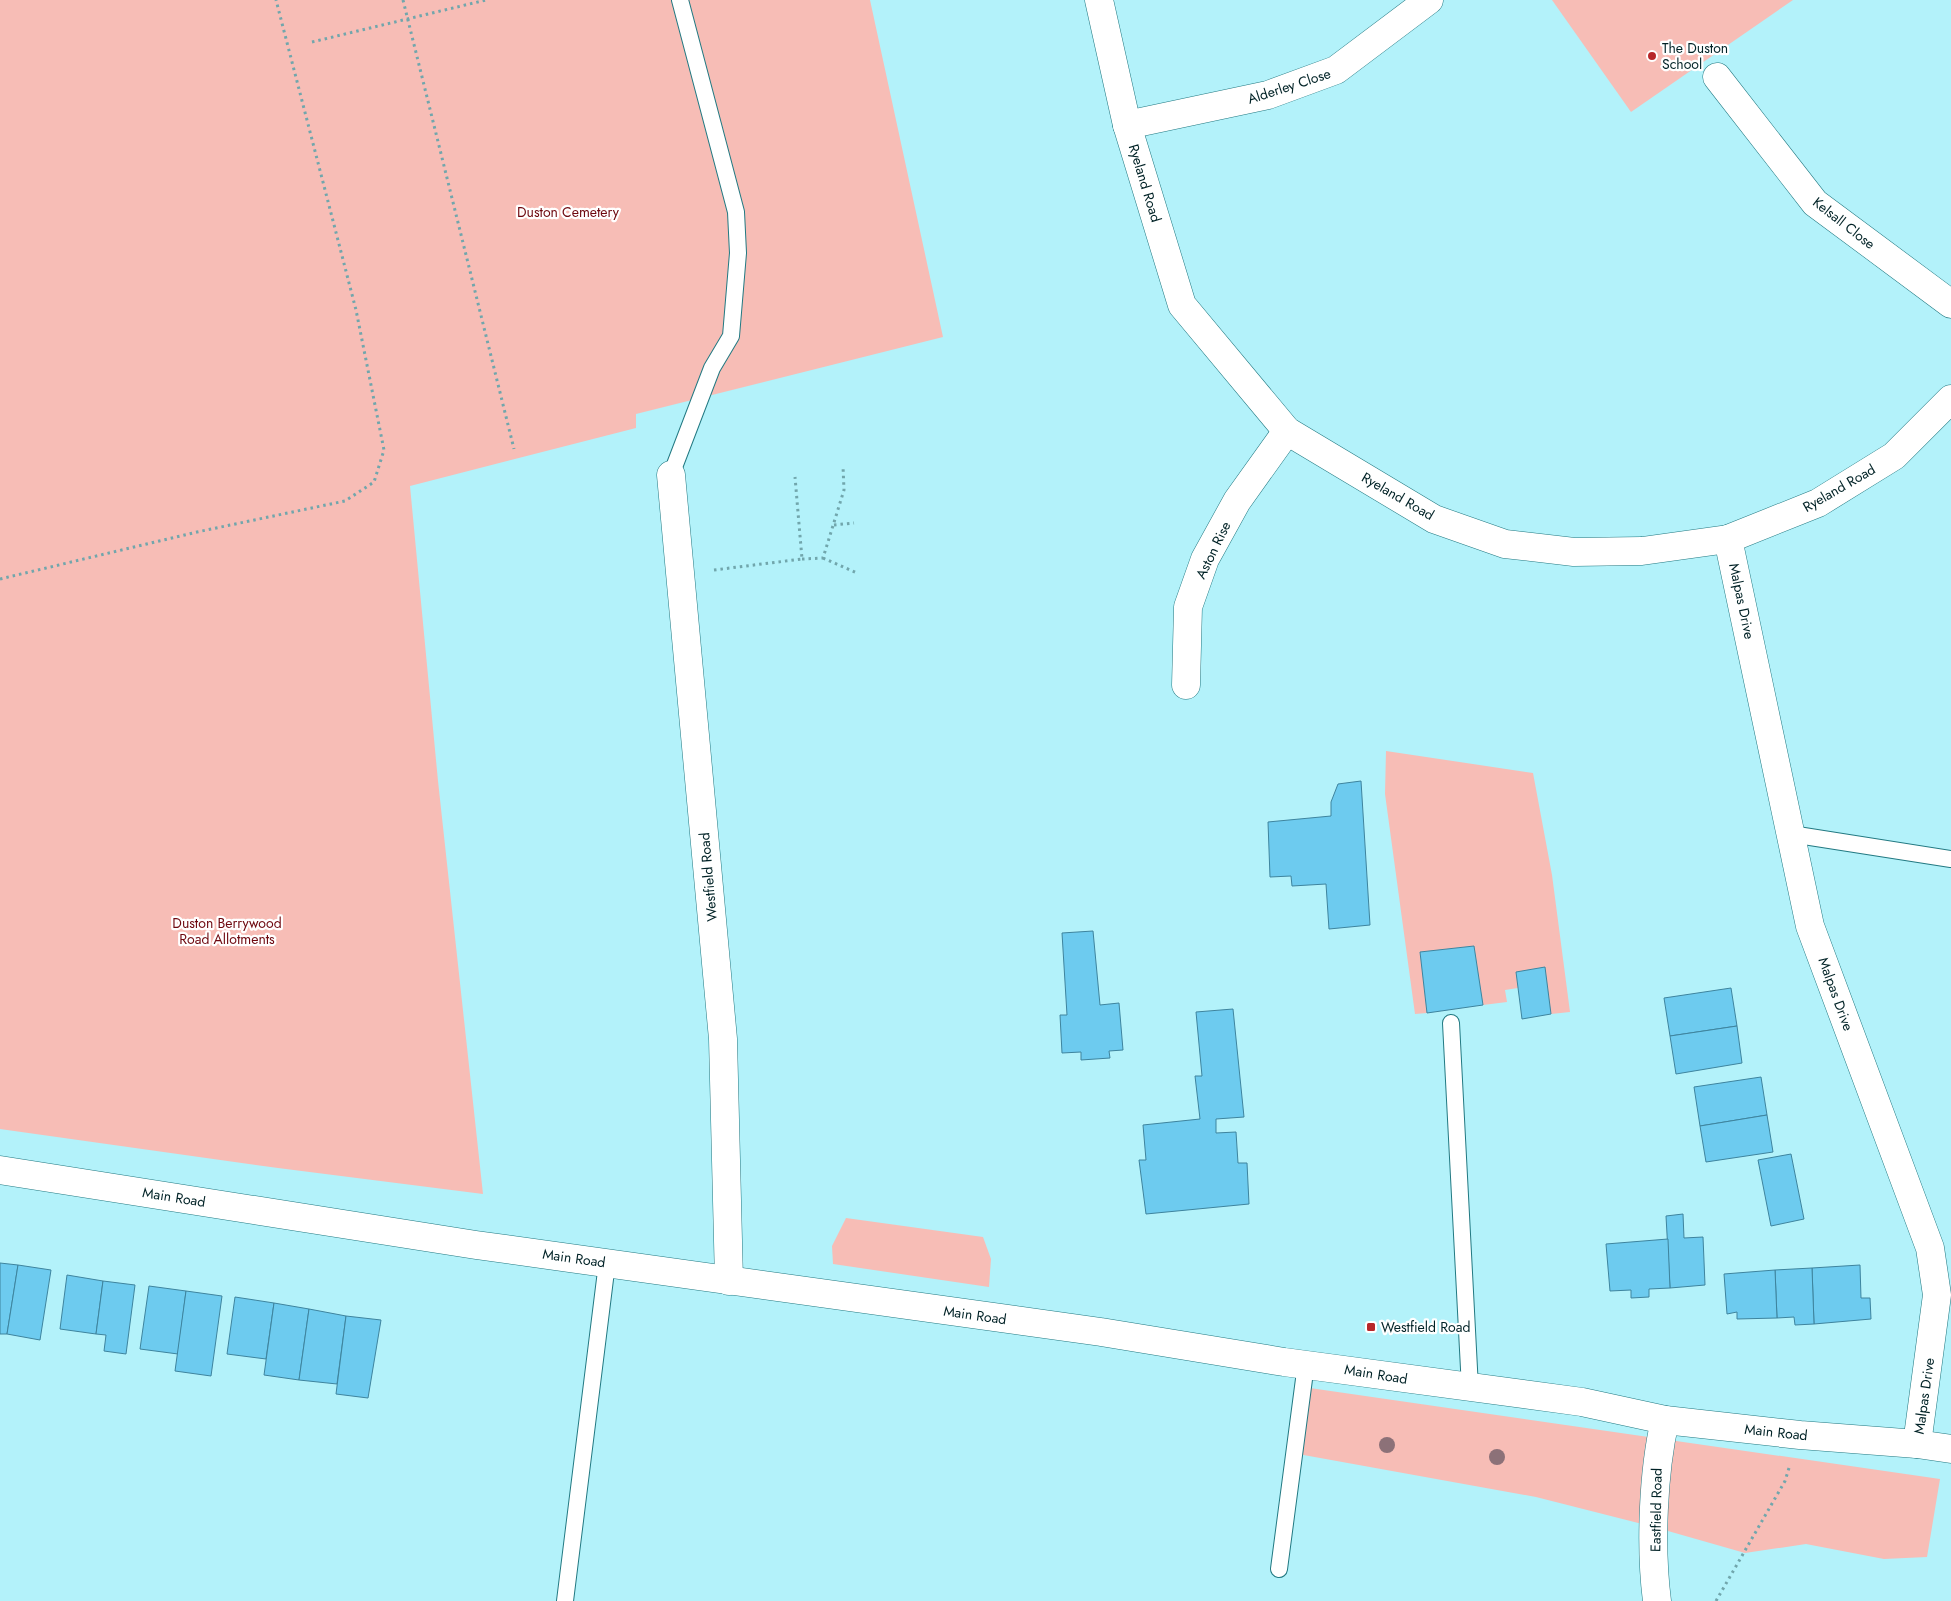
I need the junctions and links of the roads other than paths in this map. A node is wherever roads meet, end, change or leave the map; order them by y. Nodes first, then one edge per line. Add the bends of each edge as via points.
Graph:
1 (680, 0) edge
2 (1099, 0) edge
3 (1430, 0) edge
4 (1717, 77) dead end
5 (1127, 125) junction
6 (1951, 304) edge
7 (1951, 399) edge
8 (1287, 431) junction
9 (671, 475) joint
10 (1728, 539) junction
11 (1186, 685) dead end
12 (1790, 834) junction
13 (1951, 859) edge
14 (1451, 1023) dead end
15 (0, 1170) edge
16 (607, 1263) junction
17 (729, 1281) junction
18 (1306, 1364) junction
19 (1470, 1388) junction
20 (1665, 1420) junction
21 (1917, 1444) junction
22 (1951, 1448) edge
23 (1279, 1569) dead end
24 (565, 1601) edge
25 (1657, 1601) edge

1 - 9 lane via 736,212 738,253 731,336 712,368
2 - 5 street, Ryeland Road
3 - 5 street, Alderley Close via 1336,70 1268,95
4 - 6 street, Kelsall Close via 1815,203
5 - 8 street, Ryeland Road via 1182,305
7 - 10 street, Ryeland Road via 1894,456 1818,504
8 - 10 street, Ryeland Road via 1434,518 1505,544 1574,552 1642,551
8 - 11 street, Aston Rise via 1237,501 1205,558 1188,607
9 - 17 street, Westfield Road via 723,1038
10 - 12 street, Malpas Drive
12 - 13 lane
12 - 21 street, Malpas Drive via 1810,926 1930,1248 1937,1295
14 - 19 lane
15 - 16 street, Main Road
16 - 17 street, Main Road
16 - 24 lane
17 - 18 street, Main Road
18 - 19 street, Main Road
18 - 23 lane
19 - 20 street, Main Road via 1582,1402
20 - 21 street, Main Road
20 - 25 street, Eastfield Road via 1658,1449 1654,1527
21 - 22 street, Main Road

